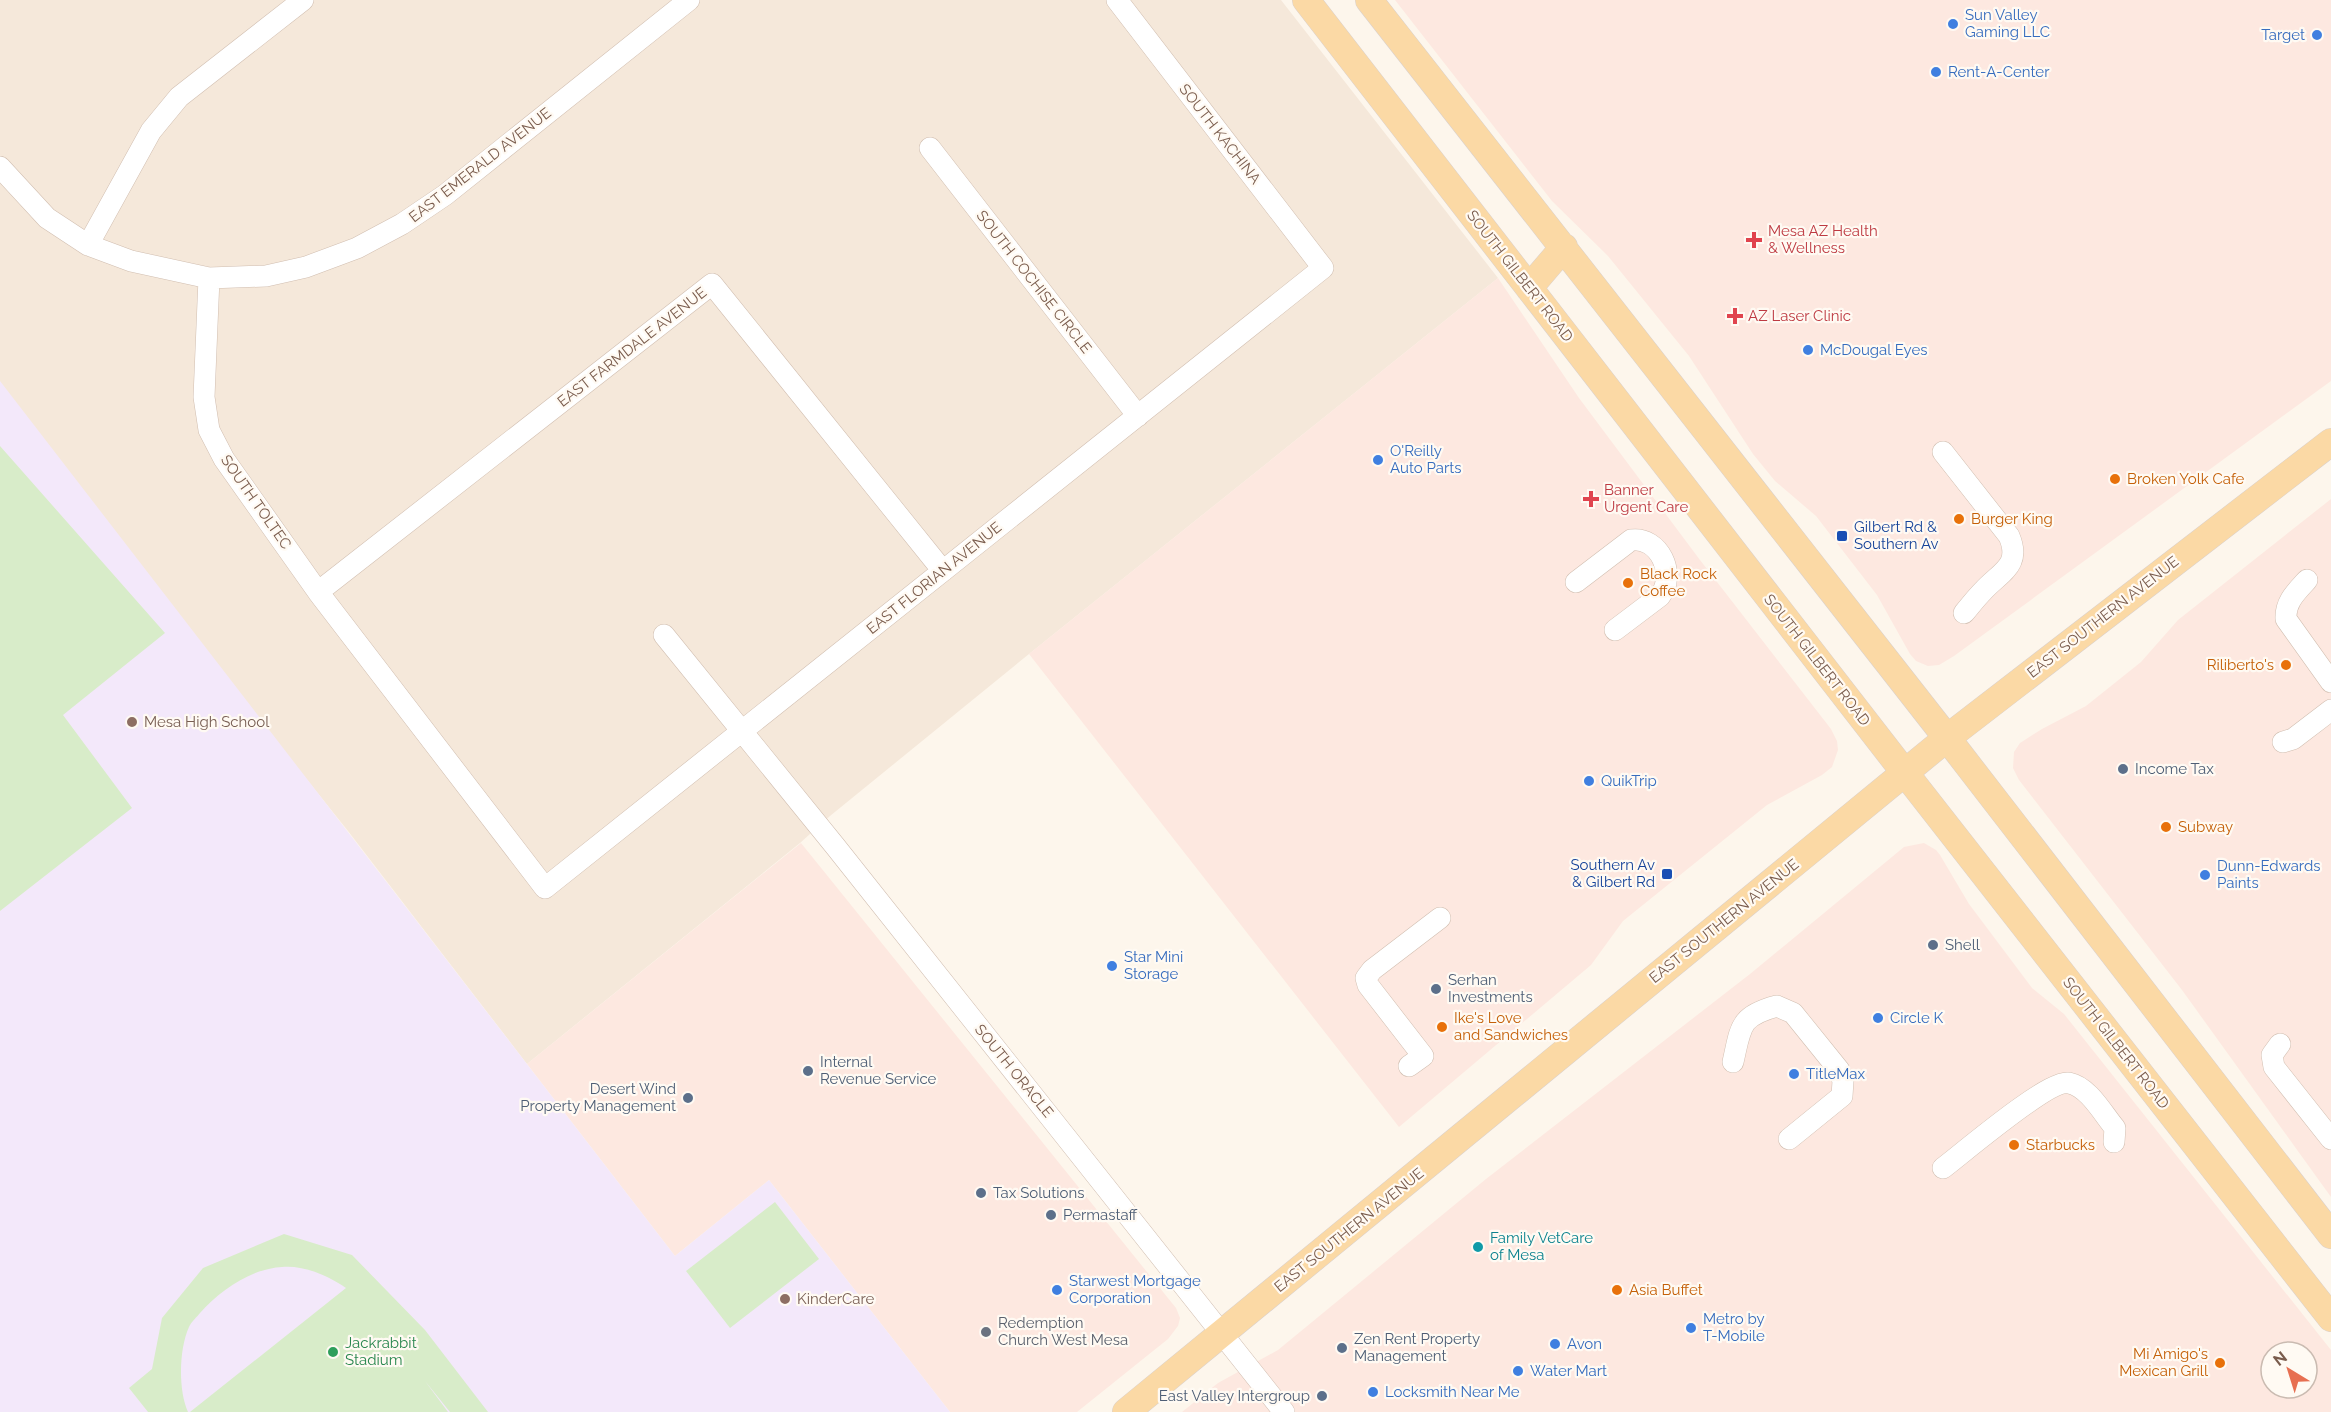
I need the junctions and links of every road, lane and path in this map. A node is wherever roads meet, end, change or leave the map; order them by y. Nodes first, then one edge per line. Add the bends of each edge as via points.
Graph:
1 (303, 0) edge
2 (689, 0) edge
3 (1117, 0) edge
4 (1306, 0) edge
5 (1369, 0) edge
6 (930, 148) dead end
7 (0, 167) edge
8 (88, 245) junction
9 (1564, 247) junction
10 (1323, 268) joint
11 (209, 278) junction
12 (1530, 288) junction
13 (1138, 416) junction
14 (2331, 441) edge
15 (1943, 453) dead end
16 (944, 571) junction
17 (2307, 580) dead end
18 (1576, 582) dead end
19 (318, 592) junction
20 (1964, 613) dead end
21 (1615, 630) dead end
22 (664, 635) dead end
23 (2331, 682) edge
24 (2331, 710) edge
25 (742, 731) junction
26 (1947, 738) junction
27 (2283, 742) dead end
28 (1905, 773) junction
29 (545, 888) joint
30 (1440, 918) dead end
31 (2280, 1044) dead end
32 (1733, 1062) dead end
33 (1409, 1066) dead end
34 (2331, 1138) edge
35 (1789, 1139) dead end
36 (2114, 1143) dead end
37 (1943, 1168) dead end
38 (2331, 1235) edge
39 (2331, 1318) edge
40 (1224, 1333) junction
41 (1126, 1412) edge
42 (1284, 1412) edge

1 - 8 street via 179,97 151,131
2 - 11 street, EAST EMERALD AVENUE via 402,225 357,248 306,267 266,276
3 - 10 street, SOUTH KACHINA
4 - 12 main road, SOUTH GILBERT ROAD
5 - 9 main road
6 - 13 street, SOUTH COCHISE CIRCLE
7 - 8 street via 47,218
8 - 11 street via 131,261
9 - 12 main road
9 - 26 main road
10 - 13 street, EAST FLORIAN AVENUE
11 - 19 street, SOUTH TOLTEC via 204,396 209,430
12 - 28 main road, SOUTH GILBERT ROAD
13 - 16 street, EAST FLORIAN AVENUE
14 - 26 main road, EAST SOUTHERN AVENUE
15 - 20 street via 2013,546 2009,568
16 - 19 street, EAST FARMDALE AVENUE via 712,284
16 - 25 street, EAST FLORIAN AVENUE
17 - 23 street via 2288,603 2286,619
18 - 21 street via 1631,540 1640,539 1652,545 1666,568 1666,589
19 - 29 street, SOUTH TOLTEC
22 - 25 street, SOUTH ORACLE
24 - 27 street
25 - 29 street, EAST FLORIAN AVENUE
25 - 40 street, SOUTH ORACLE
26 - 28 main road, EAST SOUTHERN AVENUE
26 - 38 main road
28 - 39 main road, SOUTH GILBERT ROAD
28 - 40 main road, EAST SOUTHERN AVENUE
30 - 33 street via 1366,978 1423,1056
31 - 34 street via 2272,1055 2274,1067
32 - 35 street via 1740,1030 1749,1017 1777,1006 1793,1013 1839,1070 1842,1096
36 - 37 street via 2115,1128 2088,1095 2070,1083 2059,1083
40 - 41 main road, EAST SOUTHERN AVENUE
40 - 42 street, SOUTH ORACLE

